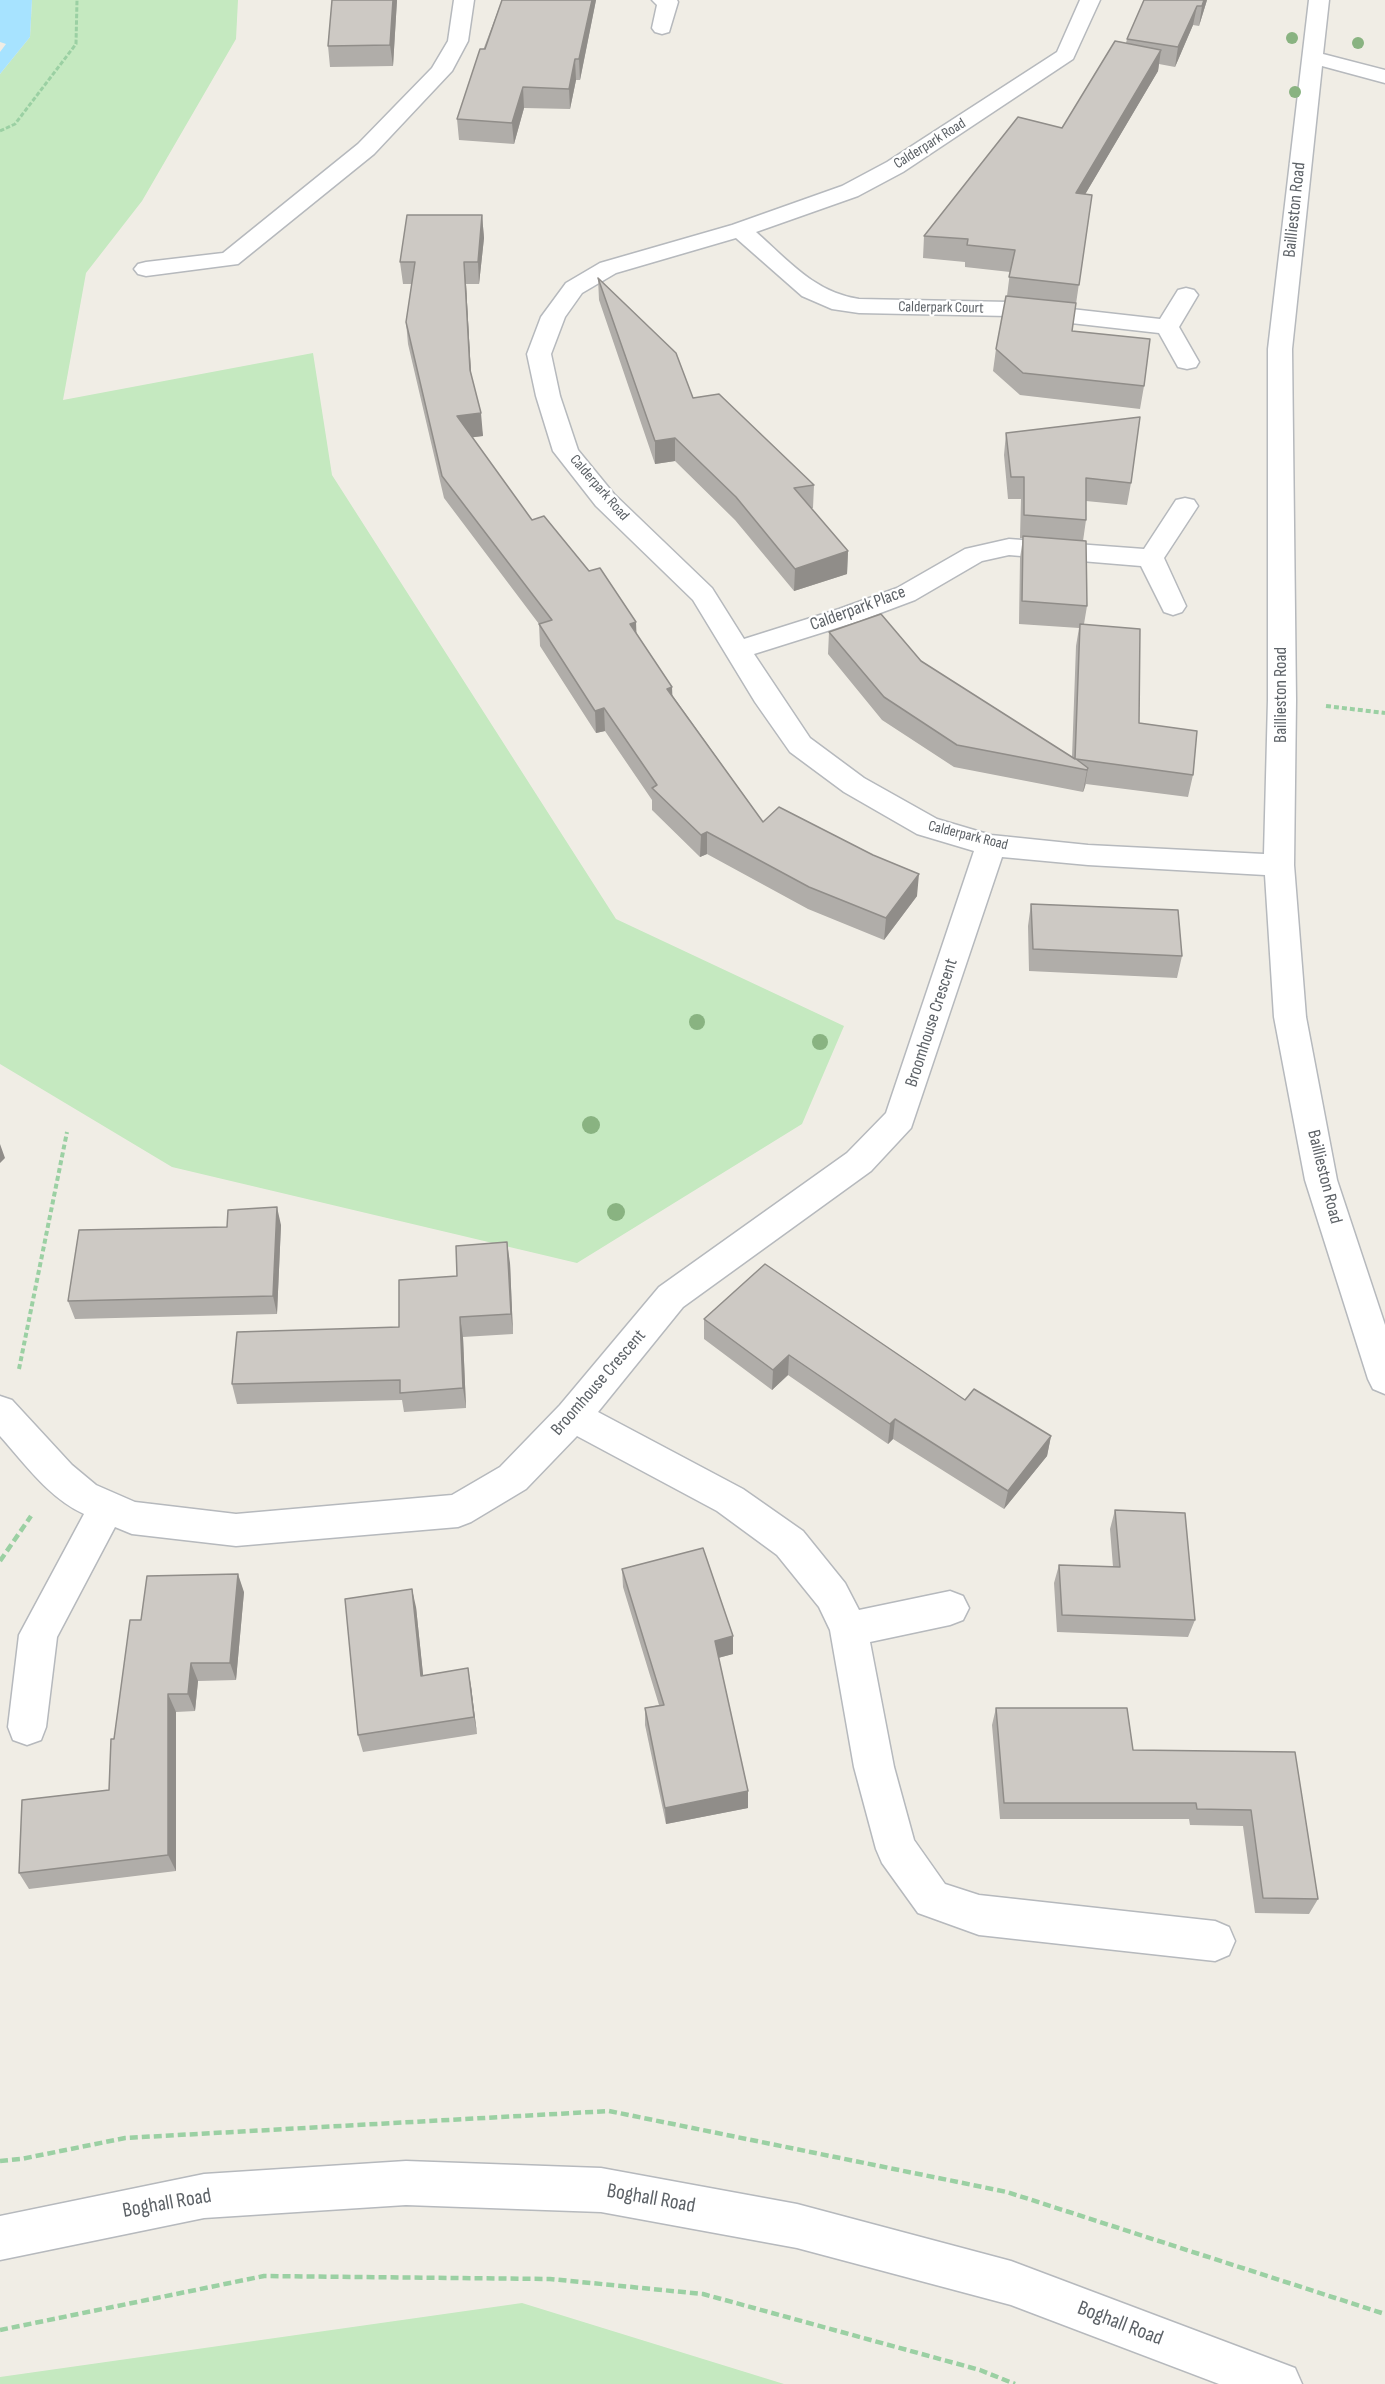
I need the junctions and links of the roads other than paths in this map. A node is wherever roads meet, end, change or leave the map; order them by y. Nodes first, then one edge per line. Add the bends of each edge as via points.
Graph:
1 (464, 0) edge
2 (1089, 0) edge
3 (1319, 0) edge
4 (665, 1) edge
5 (692, 1) edge
6 (662, 28) dead end
7 (1312, 57) junction
8 (1385, 77) edge
9 (740, 230) junction
10 (146, 269) dead end
11 (1186, 295) dead end
12 (1167, 327) junction
13 (1187, 362) dead end
14 (1185, 507) dead end
15 (1151, 558) junction
16 (1173, 606) dead end
17 (737, 650) junction
18 (991, 844) junction
19 (1279, 865) junction
20 (1385, 1379) edge
21 (573, 1416) junction
22 (4, 1417) edge
23 (107, 1507) junction
24 (950, 1608) dead end
25 (849, 1629) junction
26 (27, 1727) dead end
27 (1215, 1941) dead end
28 (0, 2238) edge
29 (1280, 2384) edge

1 - 10 street via 458,41 441,71 366,149 230,259
2 - 9 street, Calderpark Road via 1066,55 963,123 850,191
3 - 7 street, Baillieston Road
4 - 5 street
4 - 6 street
7 - 8 street
7 - 19 street, Baillieston Road via 1280,349
9 - 12 street, Calderpark Court via 810,291 832,302 1009,309
9 - 17 street, Calderpark Road via 608,268 574,288 553,317 539,354 566,450 605,500 703,594
11 - 12 street
12 - 13 street
14 - 15 street
15 - 16 street
15 - 17 street, Calderpark Place via 1009,547 974,555 906,594
17 - 18 street, Calderpark Road via 801,745 854,785 927,827
18 - 19 street, Calderpark Road via 1088,855
18 - 21 street, Broomhouse Crescent via 900,1119 859,1162 671,1298
19 - 20 street, Baillieston Road via 1290,1017 1321,1180
21 - 23 street, Broomhouse Crescent via 513,1478 458,1511 236,1530 132,1518
21 - 25 street via 730,1500 790,1543 832,1595
22 - 23 street, Broomhouse Crescent via 59,1476 83,1496
23 - 26 street via 38,1635
24 - 25 street
25 - 27 street via 874,1767 896,1849 932,1899 979,1916
28 - 29 street, Boghall Road via 204,2196 406,2182 601,2190 797,2226 1011,2283

